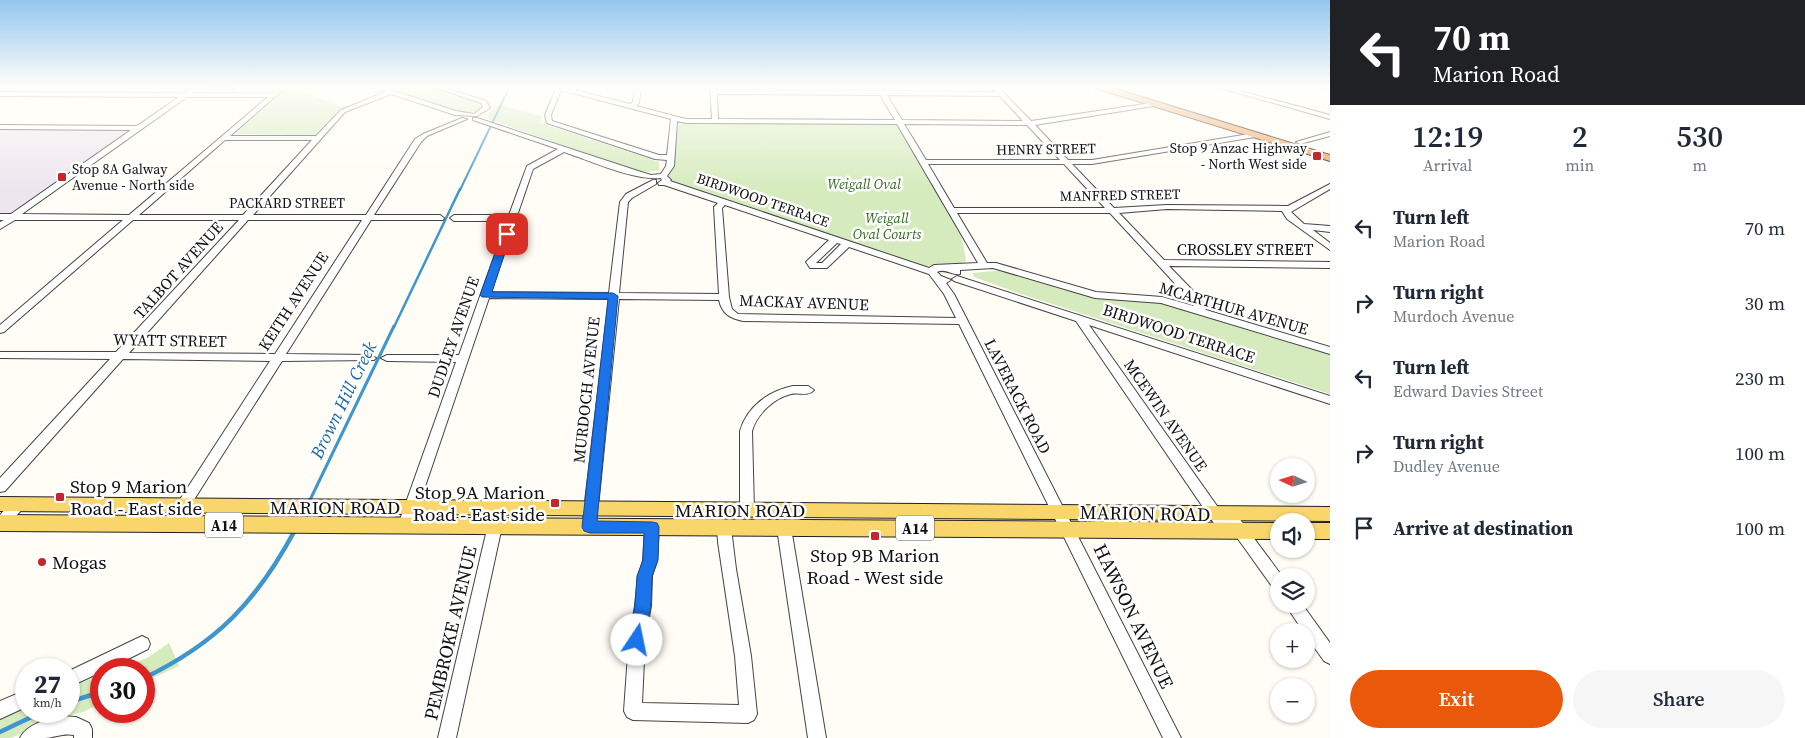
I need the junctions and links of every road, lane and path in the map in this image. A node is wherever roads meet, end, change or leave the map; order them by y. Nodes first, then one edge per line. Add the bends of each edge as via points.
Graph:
1 (150, 120) edge
2 (243, 120) edge
3 (334, 120) edge
4 (462, 120) edge
5 (479, 120) edge
6 (549, 120) edge
7 (677, 120) edge
8 (704, 120) edge
9 (1028, 120) edge
10 (1047, 120) edge
11 (1220, 120) edge
12 (1221, 120) edge
13 (715, 121) joint
14 (900, 123) junction
15 (1030, 123) junction
16 (0, 127) edge
17 (139, 128) junction
18 (1255, 134) junction
19 (1330, 134) edge
20 (223, 138) junction
21 (318, 138) junction
22 (1300, 142) junction
23 (564, 149) junction
24 (1330, 152) edge
25 (671, 158) junction
26 (1330, 158) edge
27 (924, 162) junction
28 (1067, 163) junction
29 (664, 179) junction
30 (652, 180) junction
31 (1330, 186) edge
32 (723, 203) junction
33 (1288, 209) junction
34 (952, 210) junction
35 (1113, 211) junction
36 (14, 216) junction
37 (132, 216) junction
38 (0, 217) edge
39 (246, 217) junction
40 (370, 217) junction
41 (440, 218) dead end
42 (454, 218) dead end
43 (512, 218) junction
44 (0, 226) edge
45 (1302, 226) junction
46 (1330, 229) edge
47 (836, 240) junction
48 (848, 244) junction
49 (1330, 247) edge
50 (1160, 263) junction
51 (984, 265) junction
52 (1330, 265) edge
53 (947, 274) junction
54 (486, 295) junction
55 (613, 296) junction
56 (724, 297) junction
57 (1201, 311) junction
58 (1078, 317) junction
59 (962, 321) junction
60 (0, 330) edge
61 (1330, 351) edge
62 (0, 355) edge
63 (119, 356) junction
64 (277, 358) junction
65 (370, 358) dead end
66 (387, 358) dead end
67 (463, 359) junction
68 (808, 390) dead end
69 (1330, 400) edge
70 (0, 487) edge
71 (9, 504) edge
72 (184, 506) junction
73 (411, 507) junction
74 (747, 510) junction
75 (1060, 511) junction
76 (1330, 514) edge
77 (497, 517) junction
78 (590, 518) junction
79 (790, 522) junction
80 (1228, 522) junction
81 (1, 524) edge
82 (171, 524) junction
83 (405, 525) junction
84 (652, 527) junction
85 (724, 528) junction
86 (1068, 529) junction
87 (1270, 529) edge
88 (1315, 531) edge
89 (1330, 531) edge
90 (1270, 573) edge
91 (1299, 613) edge
92 (142, 644) dead end
93 (1330, 656) edge
94 (80, 674) edge
95 (15, 703) edge
96 (0, 710) edge
97 (29, 738) edge
98 (83, 738) edge
99 (447, 738) edge
100 (817, 738) edge
101 (1172, 738) edge

1 - 17 street
2 - 20 street
3 - 21 street, TALBOT AVENUE
4 - 40 street, KEITH AVENUE via 420,138
5 - 23 street
6 - 25 street
7 - 25 street
8 - 13 street
9 - 15 street
10 - 15 street
11 - 18 highway
12 - 22 highway
13 - 14 street
14 - 15 street
14 - 27 street
15 - 28 street
16 - 17 street
17 - 36 street
18 - 26 highway
18 - 28 street, HENRY STREET via 1092,162
19 - 22 street
20 - 21 street
20 - 37 street
21 - 39 street, TALBOT AVENUE
22 - 24 highway
23 - 30 street
23 - 43 street, DUDLEY AVENUE via 532,166
25 - 29 street
27 - 28 street, HENRY STREET
27 - 34 street
28 - 35 street
29 - 30 street, BIRDWOOD TERRACE
29 - 32 street, BIRDWOOD TERRACE
30 - 55 street, MURDOCH AVENUE via 624,202
31 - 33 street
32 - 47 street, BIRDWOOD TERRACE
32 - 56 street, MACKAY AVENUE via 718,207
33 - 35 street, MANFRED STREET via 1167,207
33 - 45 street via 1287,214
34 - 35 street, MANFRED STREET
34 - 51 street
35 - 50 street
36 - 37 street, PACKARD STREET
36 - 38 street, PACKARD STREET
36 - 44 street
37 - 39 street, PACKARD STREET
37 - 60 street
39 - 40 street, PACKARD STREET
39 - 63 street, TALBOT AVENUE
40 - 41 street, PACKARD STREET
40 - 64 street, KEITH AVENUE
42 - 43 street
43 - 54 street, DUDLEY AVENUE
45 - 46 street
45 - 49 street
47 - 48 street, BIRDWOOD TERRACE
47 - 48 street via 811,262 813,266 824,266
48 - 53 street, BIRDWOOD TERRACE
50 - 52 street, CROSSLEY STREET
50 - 57 street via 1197,301
51 - 53 street, MCARTHUR AVENUE
51 - 57 street, MCARTHUR AVENUE via 1006,267 1095,294 1162,300
53 - 58 street, BIRDWOOD TERRACE
53 - 59 street, LAVERACK ROAD via 949,294
54 - 55 street
54 - 67 street, DUDLEY AVENUE
55 - 56 street
55 - 78 street, MURDOCH AVENUE
56 - 59 street, MACKAY AVENUE via 725,308 730,314 743,318
57 - 61 street, MCARTHUR AVENUE
58 - 69 street, BIRDWOOD TERRACE
58 - 80 street, MCEWIN AVENUE
59 - 75 street, LAVERACK ROAD
62 - 63 street, WYATT STREET
63 - 64 street, WYATT STREET
63 - 70 street, TALBOT AVENUE
64 - 65 street, WYATT STREET
64 - 72 street, KEITH AVENUE
66 - 67 street
67 - 73 street, DUDLEY AVENUE
68 - 74 street via 786,392 758,409 748,421
71 - 72 main road, MARION ROAD / A14
71 - 81 street
72 - 73 main road, MARION ROAD / A14
72 - 82 street, KEITH AVENUE
73 - 77 main road, MARION ROAD / A14
73 - 83 street, DUDLEY AVENUE
74 - 78 main road, MARION ROAD / A14
74 - 79 main road, MARION ROAD / A14
75 - 79 main road, MARION ROAD / A14
75 - 80 main road, MARION ROAD / A14
75 - 86 street, HAWSON AVENUE
76 - 80 main road, MARION ROAD / A14
77 - 78 main road, MARION ROAD / A14
77 - 83 main road, MARION ROAD / A14
77 - 99 street, PEMBROKE AVENUE
78 - 84 main road, MARION ROAD / A14
79 - 85 main road, MARION ROAD / A14
79 - 86 main road, MARION ROAD / A14
79 - 100 street
80 - 86 main road, MARION ROAD / A14
80 - 87 main road, MARION ROAD / A14
80 - 90 street, MCEWIN AVENUE
81 - 82 main road, MARION ROAD / A14
82 - 83 main road, MARION ROAD / A14
84 - 85 main road, MARION ROAD / A14
84 - 85 street via 637,640 633,711 748,714
86 - 101 street, HAWSON AVENUE
88 - 89 main road
91 - 93 street
92 - 94 street
95 - 96 street
97 - 98 street via 54,725 73,724 83,729

